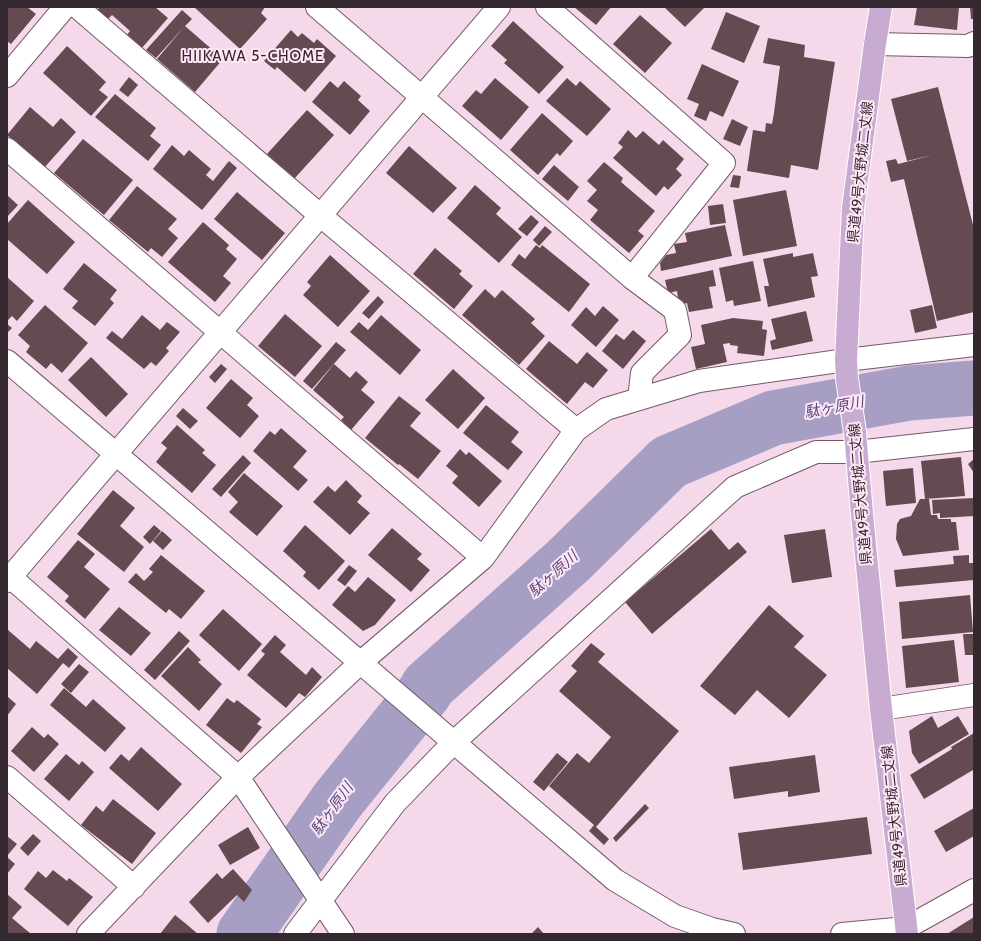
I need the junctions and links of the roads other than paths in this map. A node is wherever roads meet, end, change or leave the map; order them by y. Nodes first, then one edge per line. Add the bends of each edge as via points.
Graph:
1 (64, 7) edge
2 (77, 7) edge
3 (317, 7) edge
4 (499, 7) edge
5 (547, 7) edge
6 (882, 7) edge
7 (974, 43) edge
8 (875, 44) junction
9 (7, 76) edge
10 (422, 97) junction
11 (7, 149) edge
12 (321, 216) junction
13 (632, 278) junction
14 (222, 332) junction
15 (974, 345) edge
16 (7, 361) edge
17 (847, 370) junction
18 (640, 399) junction
19 (576, 430) junction
20 (974, 439) edge
21 (856, 442) junction
22 (117, 454) junction
23 (483, 558) junction
24 (8, 577) edge
25 (360, 663) junction
26 (974, 695) edge
27 (882, 709) junction
28 (445, 737) junction
29 (7, 777) edge
30 (238, 778) junction
31 (134, 887) junction
32 (974, 890) edge
33 (316, 893) junction
34 (709, 931) edge
35 (907, 931) edge
36 (88, 934) edge
37 (295, 934) edge
38 (343, 934) edge
39 (734, 934) edge
40 (842, 934) edge

1 - 9 street
2 - 12 street
3 - 10 street
4 - 10 street
5 - 13 street via 724,164
6 - 8 main road, 県道49号大野城二丈線
7 - 8 street via 968,46
8 - 17 main road, 県道49号大野城二丈線 via 853,208
10 - 12 street
10 - 13 street
11 - 14 street
12 - 14 street
12 - 19 street
13 - 18 street via 675,310 680,335 642,373
14 - 22 street
14 - 23 street
15 - 17 street
16 - 22 street
17 - 18 street via 699,381
17 - 21 main road, 県道49号大野城二丈線
18 - 19 street via 606,409
19 - 23 street
20 - 21 street
21 - 27 main road, 県道49号大野城二丈線
21 - 28 street via 816,452 735,487
22 - 24 street
22 - 25 street
23 - 25 street
24 - 30 street
25 - 28 street
25 - 30 street
26 - 27 street
27 - 35 main road, 県道49号大野城二丈線
28 - 33 street via 395,803
28 - 34 street via 615,880 675,916
29 - 31 street
30 - 31 street
30 - 33 street
31 - 36 street
32 - 35 street
33 - 37 street
33 - 38 street
34 - 39 street
35 - 40 street

